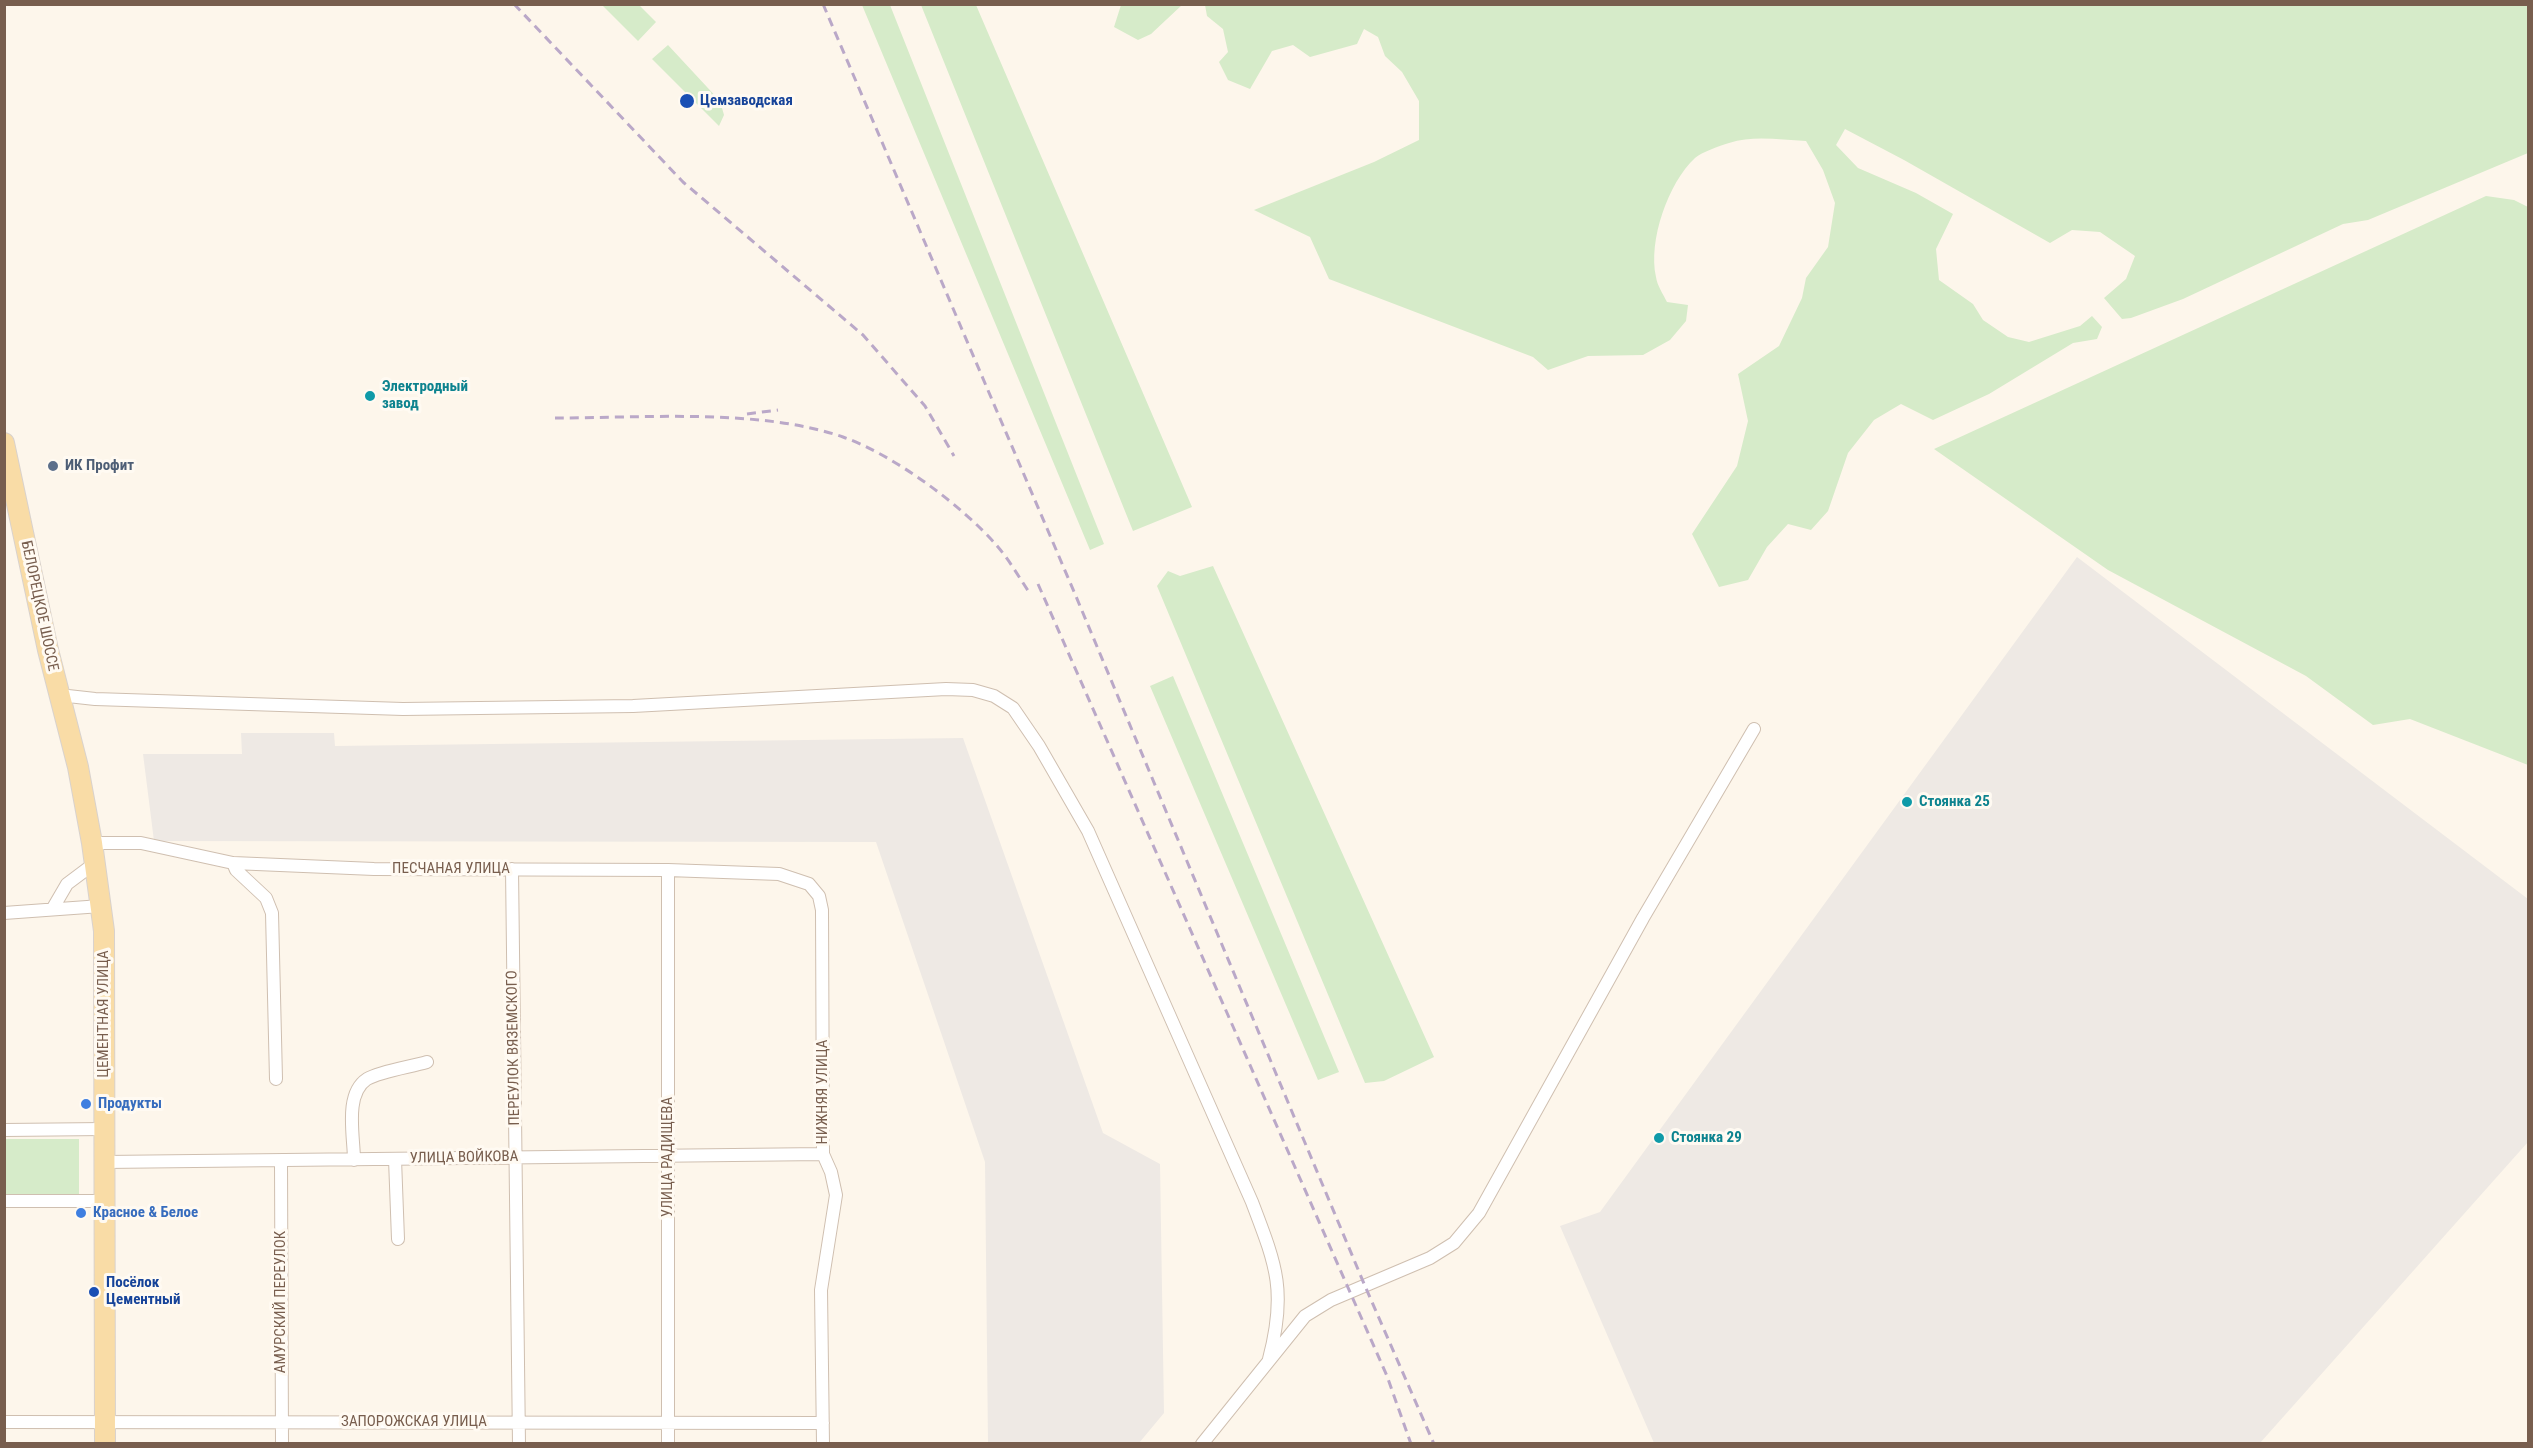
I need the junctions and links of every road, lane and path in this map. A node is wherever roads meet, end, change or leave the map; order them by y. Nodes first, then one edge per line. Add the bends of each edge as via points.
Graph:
1 (4, 443) edge
2 (59, 695) junction
3 (1754, 729) dead end
4 (78, 768) joint
5 (92, 843) junction
6 (95, 863) junction
7 (233, 863) junction
8 (512, 869) junction
9 (668, 870) junction
10 (809, 884) joint
11 (101, 906) junction
12 (53, 908) junction
13 (4, 913) edge
14 (427, 1062) dead end
15 (276, 1078) dead end
16 (105, 1129) junction
17 (4, 1130) edge
18 (823, 1154) junction
19 (668, 1156) junction
20 (516, 1157) junction
21 (395, 1159) junction
22 (354, 1160) junction
23 (281, 1161) junction
24 (105, 1162) junction
25 (4, 1201) edge
26 (105, 1201) junction
27 (399, 1239) dead end
28 (1269, 1359) junction
29 (4, 1422) edge
30 (105, 1422) junction
31 (282, 1422) junction
32 (518, 1422) junction
33 (668, 1422) junction
34 (823, 1423) junction
35 (105, 1443) edge
36 (282, 1443) edge
37 (519, 1443) edge
38 (668, 1443) edge
39 (823, 1443) edge
40 (1202, 1443) edge

1 - 2 main road, БЕЛОРЕЦКОЕ ШОССЕ
2 - 4 main road, БЕЛОРЕЦКОЕ ШОССЕ
2 - 28 street via 403,709 633,706 946,689 994,696 1013,708 1088,831 1252,1202 1279,1287 1278,1326
3 - 28 street via 1643,918 1479,1213 1455,1244 1331,1300 1305,1316
4 - 5 main road, ЦЕМЕНТНАЯ УЛИЦА
5 - 6 main road, ЦЕМЕНТНАЯ УЛИЦА
5 - 7 street, ПЕСЧАНАЯ УЛИЦА via 141,843
6 - 11 main road, ЦЕМЕНТНАЯ УЛИЦА
6 - 12 street via 67,884
7 - 8 street, ПЕСЧАНАЯ УЛИЦА
7 - 15 street via 266,898 272,913
8 - 9 street, ПЕСЧАНАЯ УЛИЦА
8 - 20 street, ПЕРЕУЛОК ВЯЗЕМСКОГО
9 - 10 street, ПЕСЧАНАЯ УЛИЦА via 779,874
9 - 19 street, УЛИЦА РАДИЩЕВА
10 - 18 street, НИЖНЯЯ УЛИЦА via 819,896 822,910
11 - 12 street
11 - 16 main road, ЦЕМЕНТНАЯ УЛИЦА
12 - 13 street
14 - 22 street via 369,1078 359,1086 354,1096
16 - 17 street
16 - 24 main road, ЦЕМЕНТНАЯ УЛИЦА
18 - 19 street, УЛИЦА ВОЙКОВА
18 - 34 street, НИЖНЯЯ УЛИЦА via 836,1195 821,1290
19 - 20 street, УЛИЦА ВОЙКОВА
19 - 33 street, УЛИЦА РАДИЩЕВА
20 - 21 street, УЛИЦА ВОЙКОВА
20 - 32 street, ПЕРЕУЛОК ВЯЗЕМСКОГО
21 - 22 street, УЛИЦА ВОЙКОВА
21 - 27 street
22 - 23 street, УЛИЦА ВОЙКОВА
23 - 24 street, УЛИЦА ВОЙКОВА
23 - 31 street, АМУРСКИЙ ПЕРЕУЛОК
24 - 26 main road, ЦЕМЕНТНАЯ УЛИЦА
25 - 26 street
26 - 30 main road, ЦЕМЕНТНАЯ УЛИЦА
28 - 40 street
29 - 30 street, ЗАПОРОЖСКАЯ УЛИЦА
30 - 31 street, ЗАПОРОЖСКАЯ УЛИЦА
30 - 35 main road, ЦЕМЕНТНАЯ УЛИЦА
31 - 32 street, ЗАПОРОЖСКАЯ УЛИЦА
31 - 36 street, АМУРСКИЙ ПЕРЕУЛОК
32 - 33 street, ЗАПОРОЖСКАЯ УЛИЦА
32 - 37 street, ПЕРЕУЛОК ВЯЗЕМСКОГО
33 - 34 street, ЗАПОРОЖСКАЯ УЛИЦА
33 - 38 street, УЛИЦА РАДИЩЕВА
34 - 39 street, НИЖНЯЯ УЛИЦА

